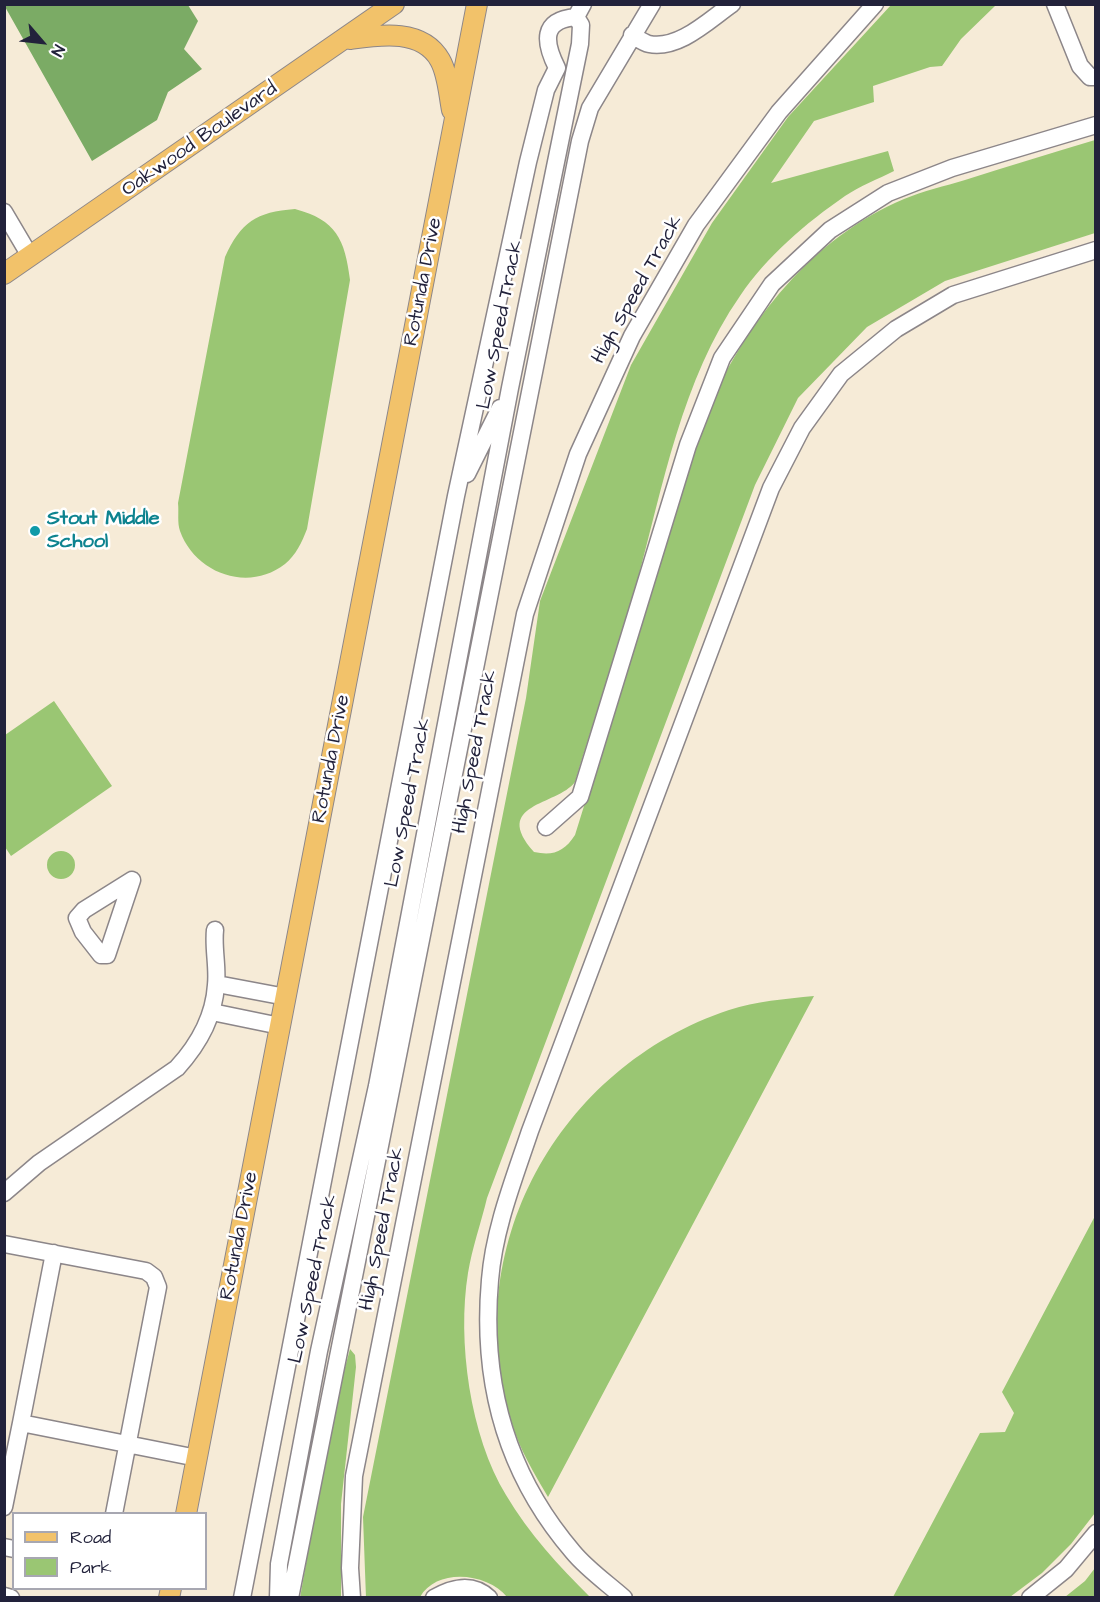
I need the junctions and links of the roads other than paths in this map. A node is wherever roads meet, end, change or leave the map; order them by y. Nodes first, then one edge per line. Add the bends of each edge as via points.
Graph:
1 (394, 4) edge
2 (477, 4) edge
3 (652, 4) edge
4 (732, 4) edge
5 (875, 4) edge
6 (1055, 4) edge
7 (579, 11) edge
8 (632, 35) junction
9 (344, 40) junction
10 (1095, 77) edge
11 (454, 125) junction
12 (1095, 125) edge
13 (4, 212) edge
14 (1095, 250) edge
15 (30, 256) junction
16 (4, 274) edge
17 (510, 388) junction
18 (456, 496) junction
19 (546, 827) dead end
20 (215, 930) dead end
21 (217, 984) junction
22 (286, 997) junction
23 (212, 1012) junction
24 (280, 1026) junction
25 (4, 1193) edge
26 (4, 1244) edge
27 (54, 1253) junction
28 (15, 1434) edge
29 (127, 1444) junction
30 (197, 1458) junction
31 (4, 1507) edge
32 (114, 1512) edge
33 (186, 1512) edge
34 (1095, 1533) edge
35 (4, 1596) edge
36 (281, 1597) edge
37 (11, 1598) edge
38 (242, 1598) edge
39 (352, 1598) edge
40 (434, 1598) edge
41 (489, 1598) edge
42 (624, 1598) edge
43 (1030, 1598) edge

1 - 9 main road, Oakwood Boulevard
2 - 11 main road, Rotunda Drive
3 - 8 street
4 - 8 street via 670,43 649,44
5 - 39 street, High Speed Track via 778,112 696,225 632,336 574,464 525,614 354,1476
6 - 10 street via 1080,66
7 - 17 street, Low Speed Track via 580,44
7 - 18 street via 554,23 548,34 546,48 557,68 546,90 528,162
8 - 36 street via 590,108 580,141
9 - 11 main road via 386,34 406,37 429,49 440,60
9 - 15 main road, Oakwood Boulevard
11 - 22 main road, Rotunda Drive
12 - 19 street via 952,168 888,193 830,230 772,284 722,358 688,445 580,796
13 - 15 street
14 - 42 street via 953,296 896,329 841,375 802,428 771,488 530,1131 505,1205 490,1279 489,1355 501,1427 530,1494 573,1553
15 - 16 main road, Oakwood Boulevard
17 - 18 street
17 - 36 street, Low Speed Track via 377,1086 319,1352 279,1564
18 - 38 street
20 - 21 street
21 - 22 street
21 - 23 street
22 - 24 main road, Rotunda Drive
23 - 24 street
23 - 25 street via 191,1052 177,1068 39,1164
24 - 30 main road, Rotunda Drive
26 - 27 street
27 - 28 street
27 - 29 street via 146,1271 158,1287
28 - 29 street
28 - 31 street
29 - 30 street
29 - 32 street
30 - 33 main road, Rotunda Drive
34 - 43 street via 1066,1569
35 - 37 street
40 - 41 street via 451,1588 469,1588

